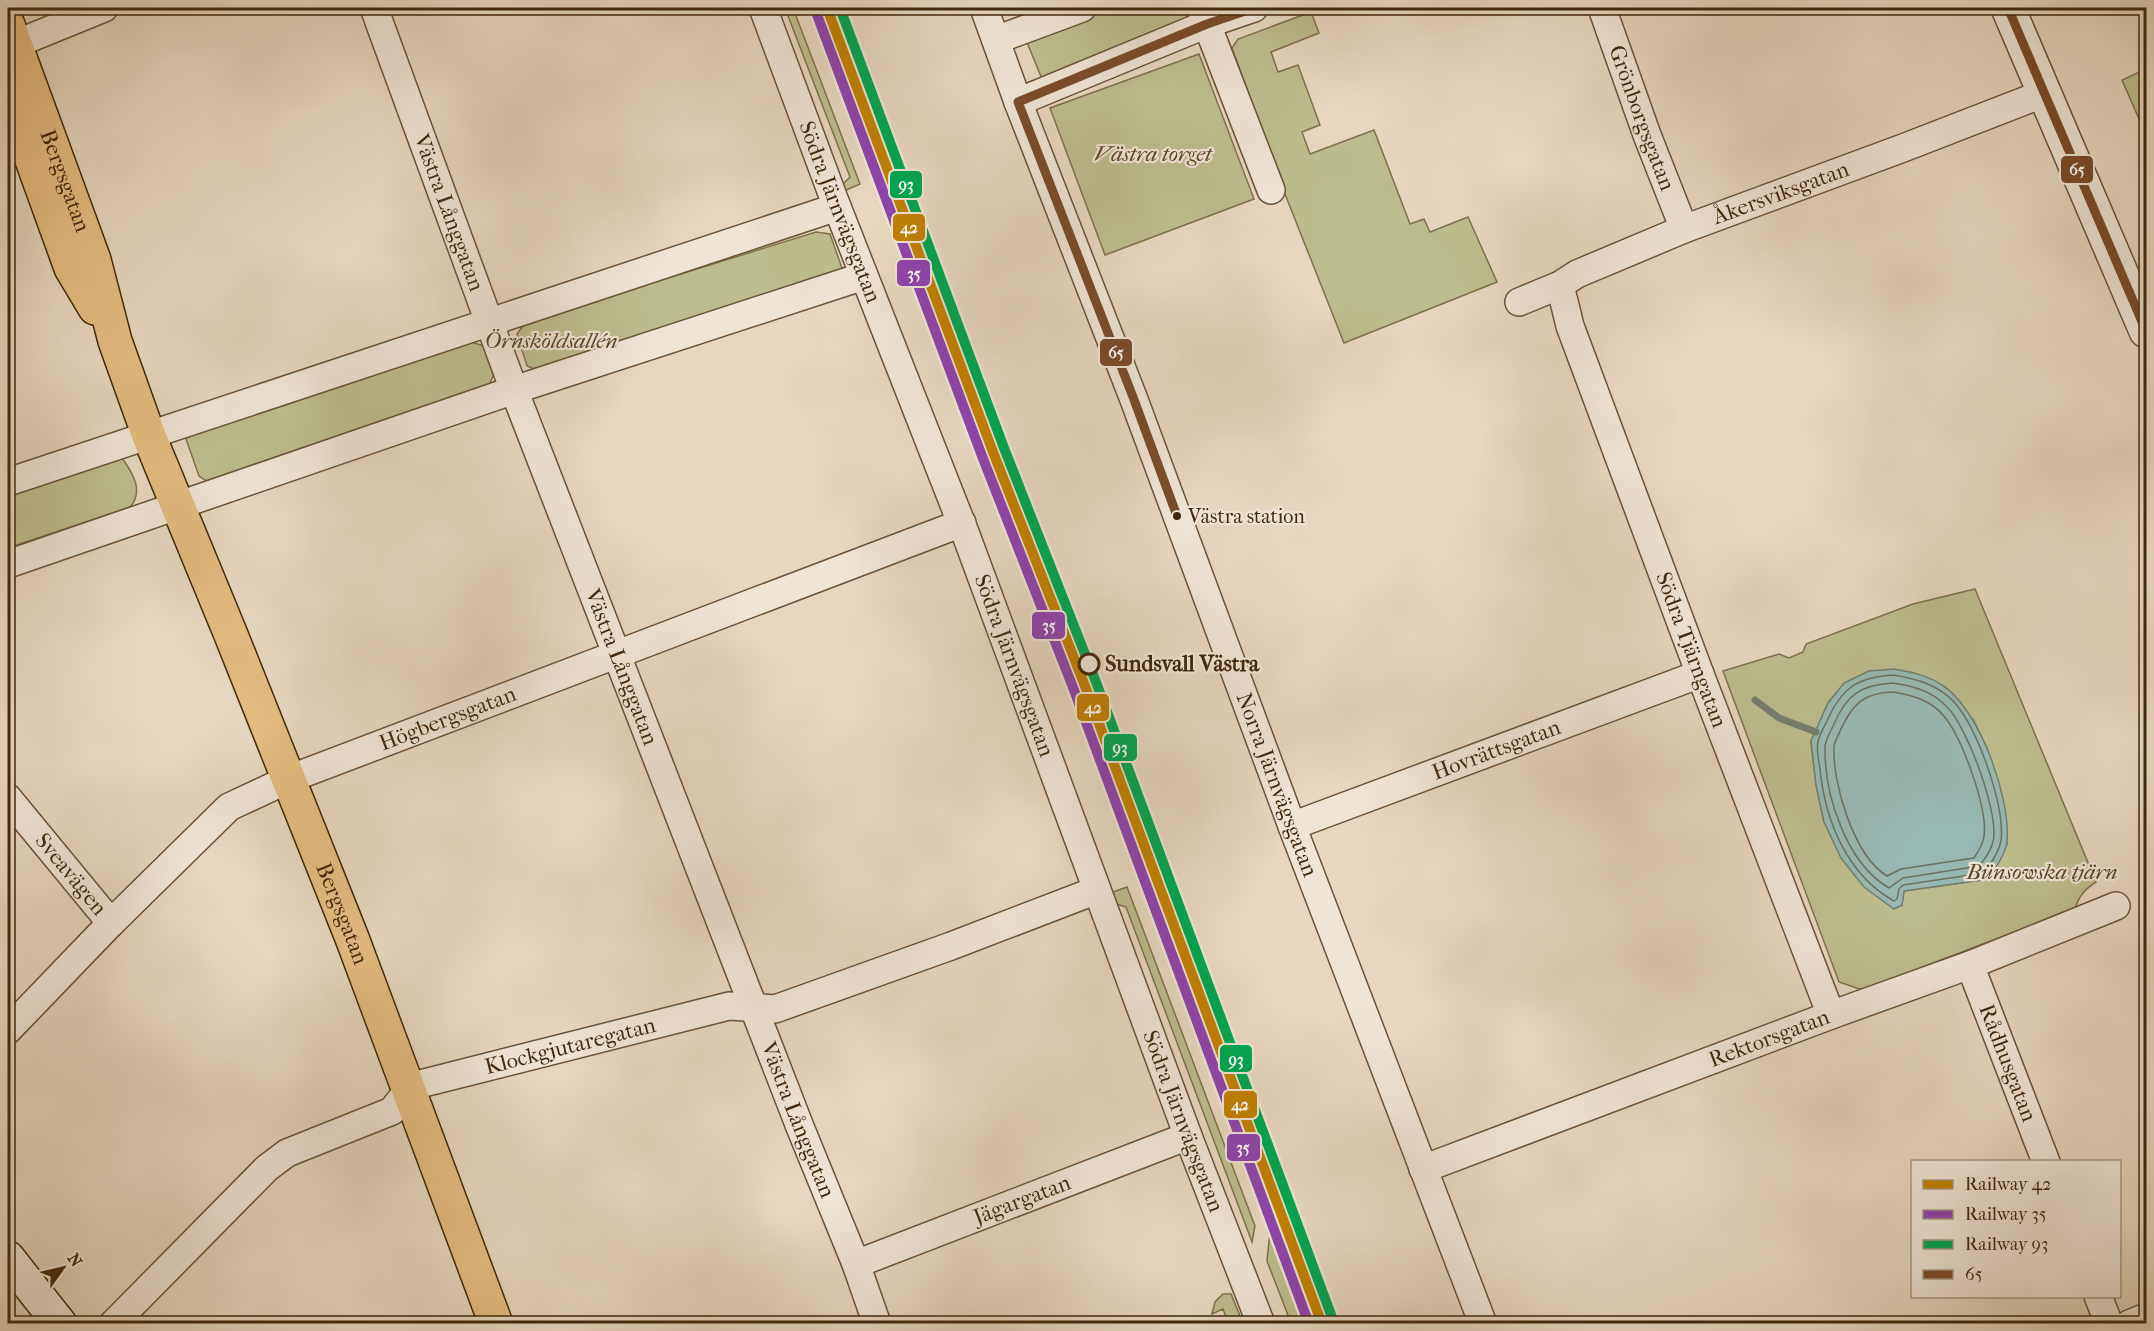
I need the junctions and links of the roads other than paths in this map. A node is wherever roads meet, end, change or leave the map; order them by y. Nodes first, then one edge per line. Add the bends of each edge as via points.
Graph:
1 (104, 8) edge
2 (374, 8) edge
3 (763, 8) edge
4 (984, 8) edge
5 (1082, 8) edge
6 (1254, 8) edge
7 (1602, 8) edge
8 (2008, 8) edge
9 (1204, 16) edge
10 (10, 38) edge
11 (996, 40) junction
12 (2045, 93) junction
13 (8, 94) edge
14 (1018, 102) junction
15 (1271, 190) dead end
16 (837, 207) junction
17 (1684, 229) junction
18 (864, 276) junction
19 (1560, 285) junction
20 (1519, 302) dead end
21 (491, 323) junction
22 (2146, 331) edge
23 (115, 341) junction
24 (514, 390) junction
25 (149, 436) junction
26 (8, 483) edge
27 (177, 506) junction
28 (962, 523) junction
29 (8, 564) edge
30 (616, 655) junction
31 (1700, 674) junction
32 (280, 783) junction
33 (8, 798) edge
34 (1292, 826) junction
35 (1097, 890) junction
36 (2116, 906) dead end
37 (111, 923) junction
38 (1970, 965) junction
39 (755, 1008) junction
40 (1831, 1015) junction
41 (8, 1030) edge
42 (400, 1100) junction
43 (1188, 1136) junction
44 (2046, 1160) edge
45 (1423, 1169) junction
46 (8, 1258) edge
47 (856, 1264) junction
48 (2099, 1298) edge
49 (2146, 1317) edge
50 (60, 1323) edge
51 (113, 1323) edge
52 (474, 1323) edge
53 (496, 1323) edge
54 (877, 1323) edge
55 (1261, 1323) edge
56 (1483, 1323) edge
57 (2109, 1323) edge
58 (2129, 1323) edge

1 - 10 street
2 - 21 street, Västra Långgatan
3 - 16 street, Södra Järnvägsgatan
4 - 11 street, Norra Järnvägsgatan
5 - 11 street
6 - 9 street
7 - 17 street, Grönborgsgatan
8 - 12 street
9 - 14 street
9 - 15 street
10 - 23 highway, Bergsgatan via 94,260
11 - 14 street, Norra Järnvägsgatan
12 - 17 street, Åkersviksgatan
12 - 22 street
13 - 23 highway, Bergsgatan via 71,268
14 - 34 street, Norra Järnvägsgatan via 1133,397
16 - 18 street, Södra Järnvägsgatan
16 - 21 street
17 - 19 street, Åkersviksgatan via 1577,274
18 - 24 street
18 - 28 street, Södra Järnvägsgatan
19 - 20 street, Åkersviksgatan
19 - 31 street, Södra Tjärngatan via 1570,326
21 - 24 street, Västra Långgatan
21 - 25 street
23 - 25 highway, Bergsgatan
24 - 27 street
24 - 30 street, Västra Långgatan
25 - 26 street
25 - 27 highway, Bergsgatan
27 - 29 street
27 - 32 highway, Bergsgatan
28 - 30 street, Högbergsgatan
28 - 35 street, Södra Järnvägsgatan
30 - 32 street, Högbergsgatan
30 - 39 street, Västra Långgatan
31 - 34 street, Hovrättsgatan
31 - 40 street, Södra Tjärngatan
32 - 37 street, Högbergsgatan via 229,807
32 - 42 highway, Bergsgatan via 352,938
33 - 37 street, Sveavägen
34 - 45 street, Norra Järnvägsgatan
35 - 39 street, Klockgjutaregatan via 775,1009
35 - 43 street, Södra Järnvägsgatan
36 - 38 street, Rektorsgatan
37 - 41 street, Högbergsgatan
38 - 40 street, Rektorsgatan
38 - 44 street, Rådhusgatan
39 - 42 street, Klockgjutaregatan via 729,1006 435,1080
39 - 47 street, Västra Långgatan
40 - 45 street, Rektorsgatan
42 - 51 street, Klockgjutaregatan via 287,1153 267,1168
42 - 52 highway, Bergsgatan
42 - 53 highway, Bergsgatan
43 - 47 street, Jägargatan
43 - 55 street, Södra Järnvägsgatan
45 - 56 street, Norra Järnvägsgatan
46 - 50 street
47 - 54 street, Västra Långgatan
48 - 57 street
49 - 58 street

